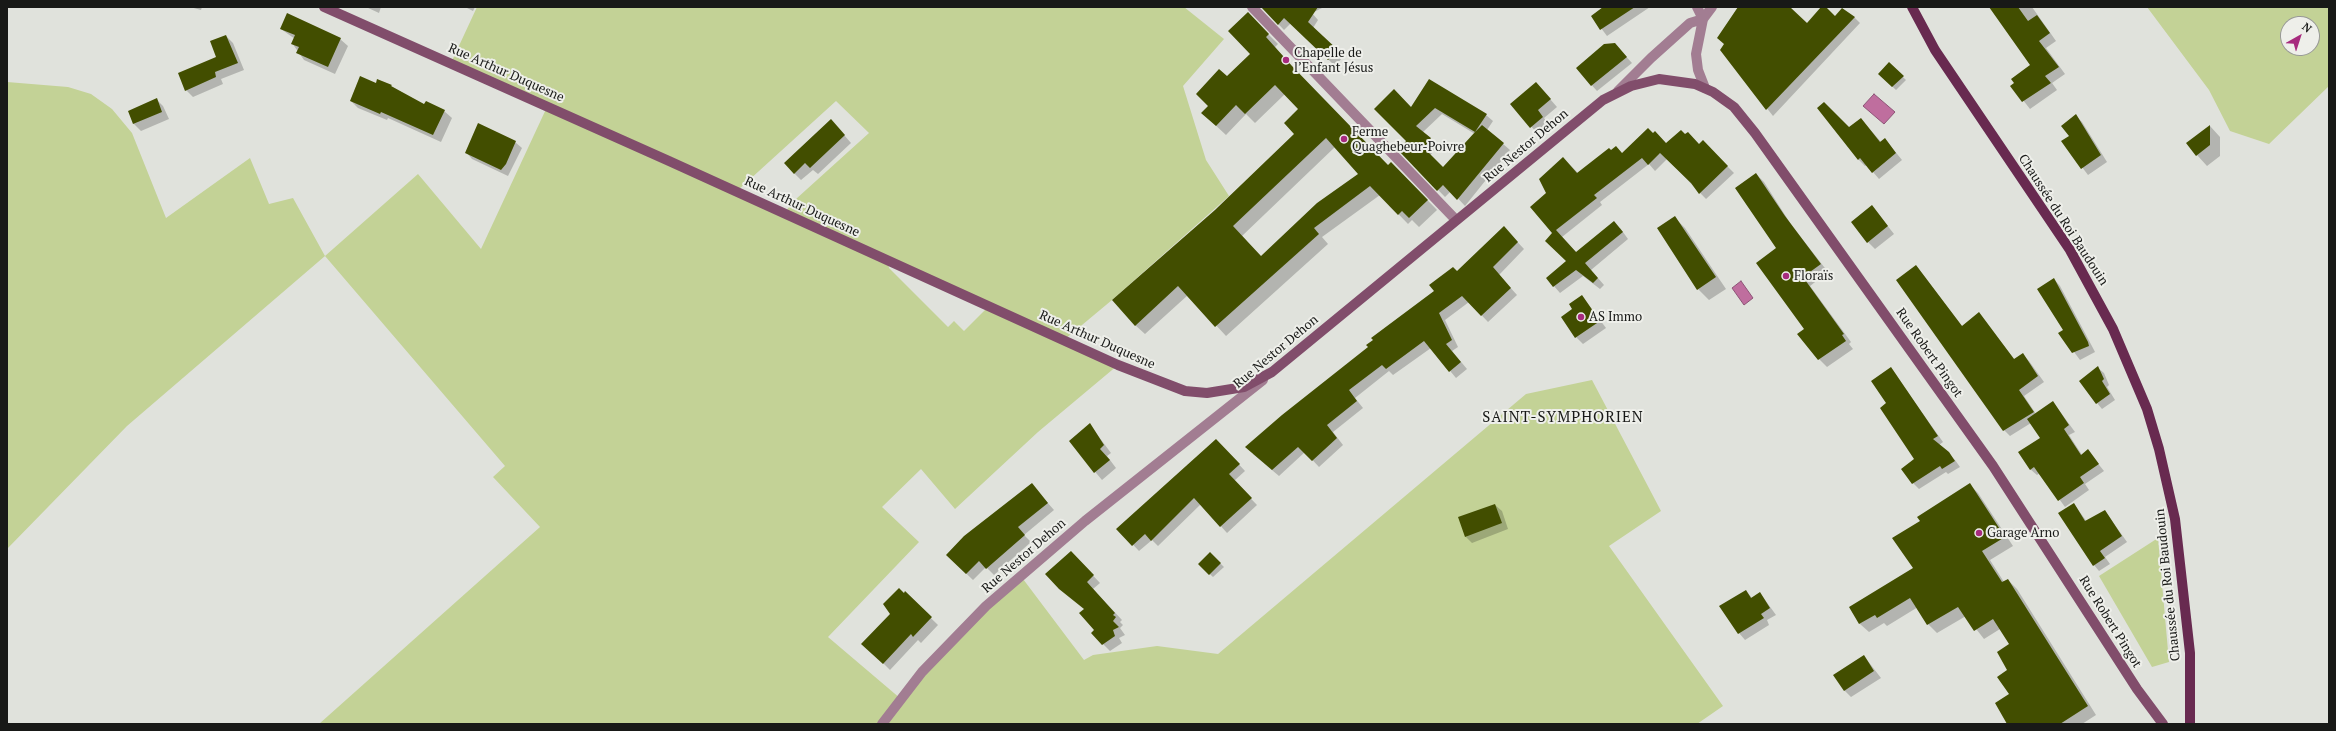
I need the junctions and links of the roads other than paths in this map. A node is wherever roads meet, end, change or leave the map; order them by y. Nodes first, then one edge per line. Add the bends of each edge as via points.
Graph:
1 (324, 7) edge
2 (1252, 7) edge
3 (1698, 7) edge
4 (1712, 7) edge
5 (1912, 7) edge
6 (1703, 19) junction
7 (1705, 88) junction
8 (1618, 91) junction
9 (1456, 220) junction
10 (1272, 372) junction
11 (882, 724) edge
12 (2163, 724) edge
13 (2190, 724) edge

1 - 10 main road, Rue Arthur Duquesne via 1161,383 1185,391 1207,393 1244,386
2 - 9 street
3 - 6 street
4 - 6 street, Rue Nestor Dehon
5 - 13 main road, Chaussée du Roi Baudouin via 1935,50 2070,250 2113,329 2147,409 2175,519 2190,653
6 - 7 street, Rue Nestor Dehon via 1696,54 1698,70
6 - 8 street, Rue Nestor Dehon via 1690,23
7 - 8 main road, Rue Robert Pingot via 1683,81 1659,80
7 - 12 main road, Rue Robert Pingot via 1724,99 1742,115 1903,338 1993,466 2137,689
8 - 9 main road, Rue Nestor Dehon via 1596,104
9 - 10 main road, Rue Nestor Dehon
10 - 11 street, Rue Nestor Dehon via 1085,521 986,606 922,672

